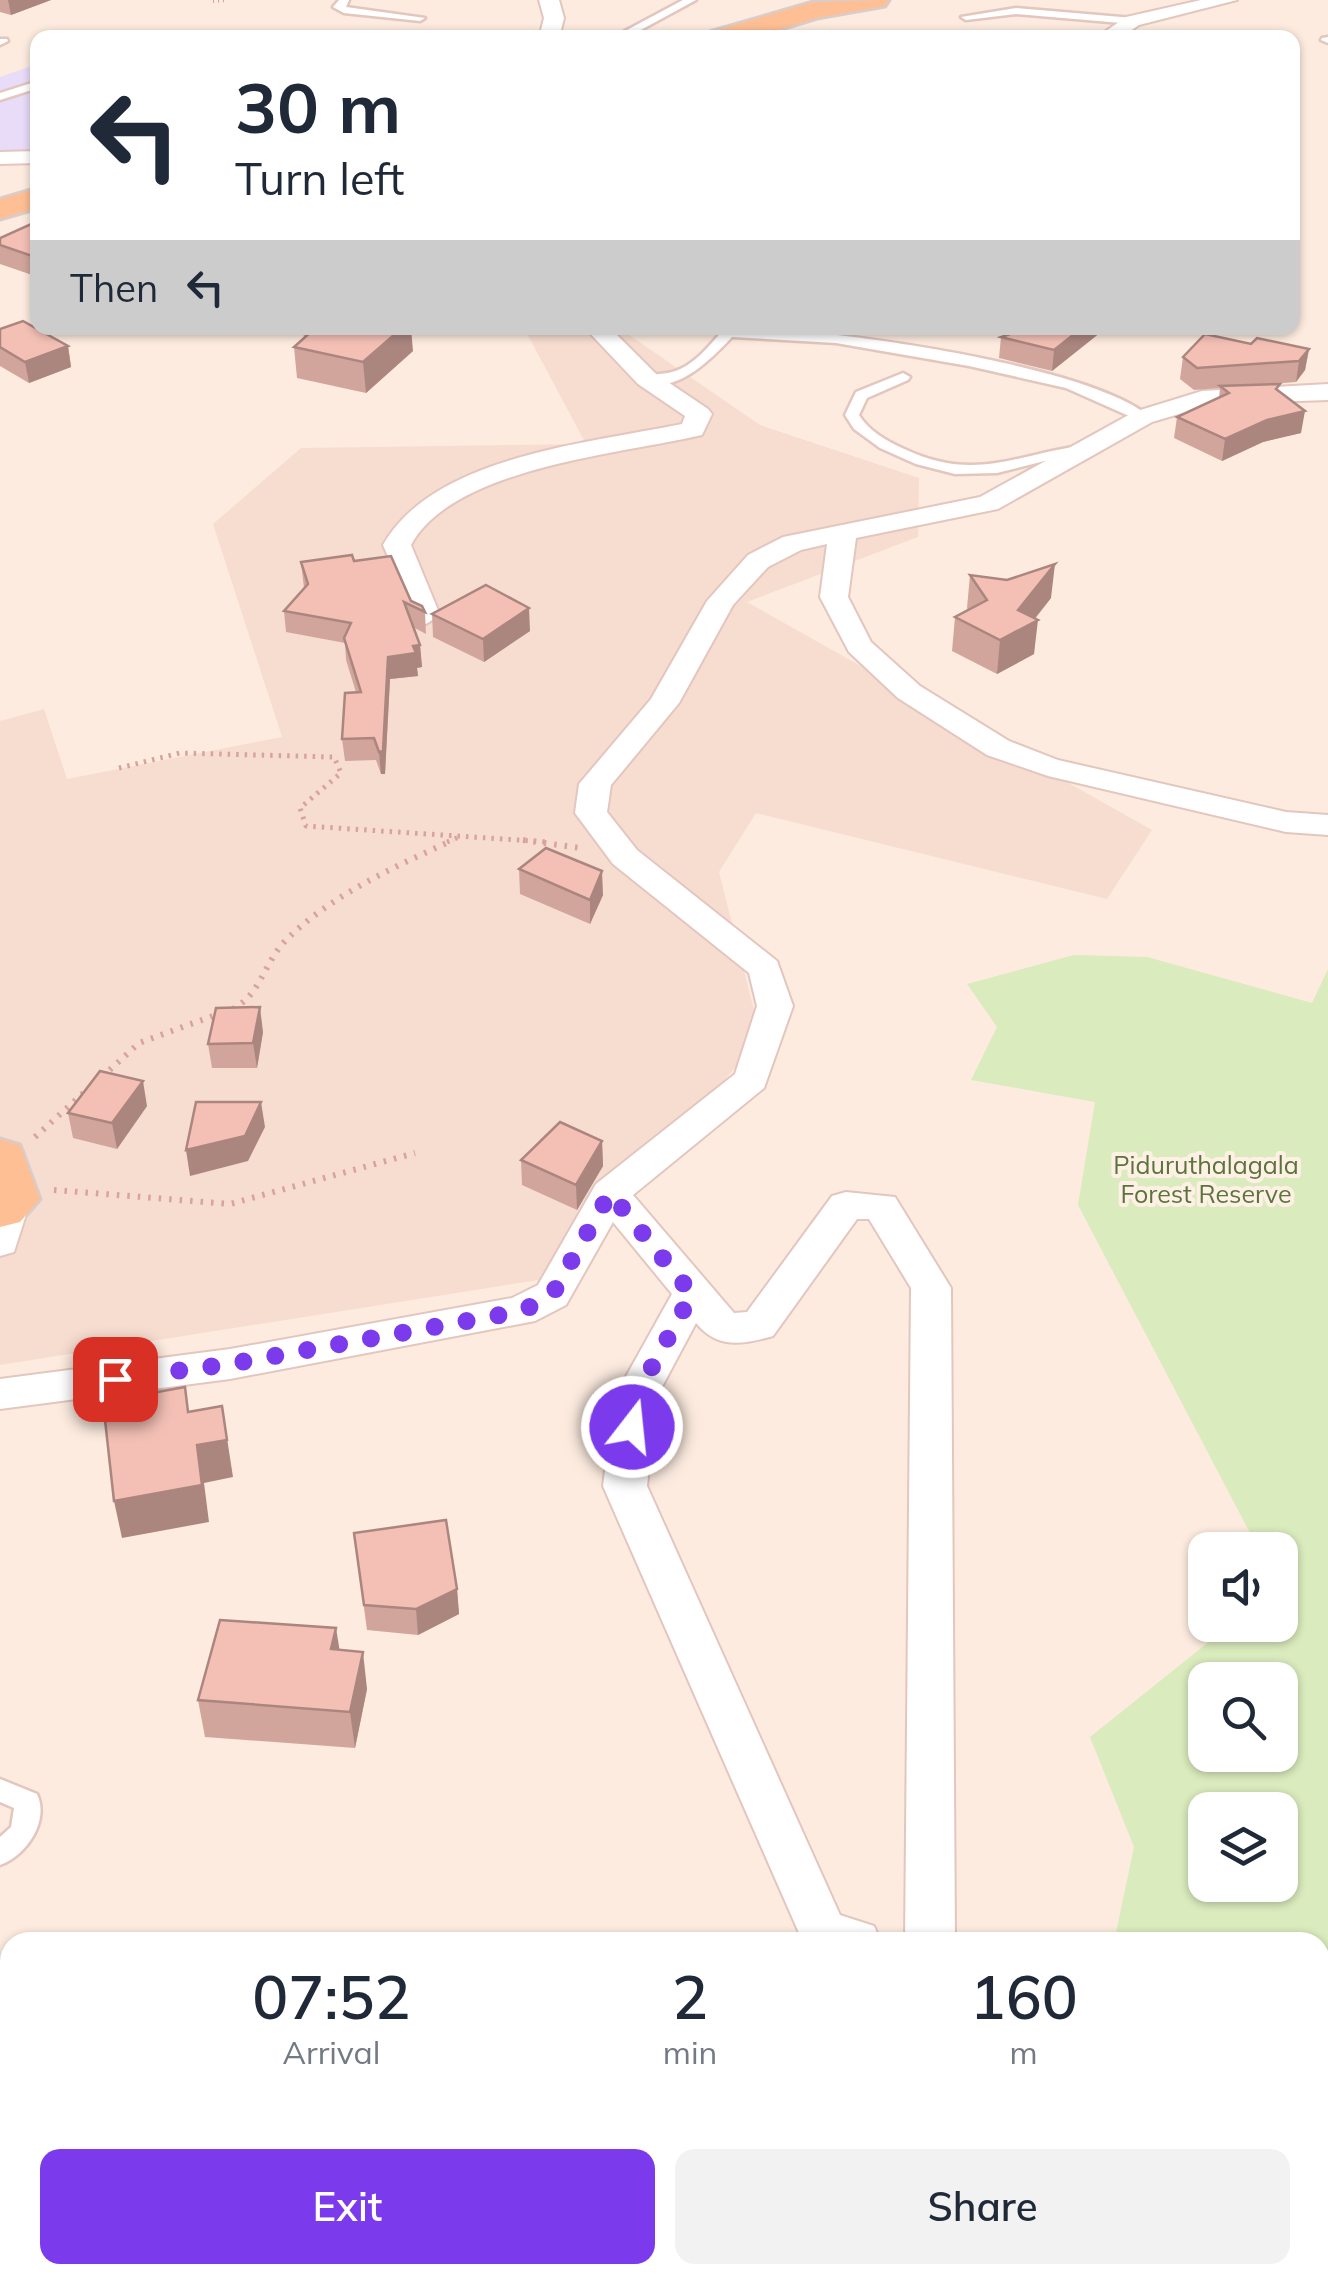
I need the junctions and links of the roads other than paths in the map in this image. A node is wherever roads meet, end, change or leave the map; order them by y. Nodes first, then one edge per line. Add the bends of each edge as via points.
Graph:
1 (344, 0) edge
2 (548, 0) edge
3 (691, 0) edge
4 (875, 0) edge
5 (1227, 0) edge
6 (966, 17) dead end
7 (420, 18) dead end
8 (1133, 21) junction
9 (551, 30) edge
10 (633, 30) edge
11 (747, 30) edge
12 (1118, 30) edge
13 (30, 87) edge
14 (0, 97) edge
15 (30, 157) edge
16 (0, 158) edge
17 (30, 200) edge
18 (0, 209) edge
19 (603, 335) edge
20 (726, 335) edge
21 (808, 335) edge
22 (904, 377) dead end
23 (647, 379) junction
24 (1328, 392) edge
25 (1143, 417) junction
26 (1085, 448) junction
27 (843, 533) junction
28 (426, 615) edge
29 (1328, 825) edge
30 (610, 1193) junction
31 (692, 1294) junction
32 (0, 1394) edge
33 (0, 1790) edge
34 (0, 1854) edge
35 (823, 1932) edge
36 (930, 1932) edge

1 - 7 lane via 338,8
2 - 9 street
3 - 10 lane
4 - 11 main road
5 - 8 street
6 - 8 lane via 1016,11
8 - 12 street
13 - 14 lane
15 - 16 street
17 - 18 main road
19 - 23 street
20 - 23 lane via 688,373
21 - 25 lane via 1028,373 1090,391
22 - 26 lane via 861,394 852,415 856,426 888,448 970,472
23 - 28 street via 699,414 693,429 464,487 414,518 396,544
24 - 25 street via 1212,396
25 - 26 street
26 - 27 street via 988,503
27 - 29 street via 834,597 859,646 910,692 998,748 1213,805
27 - 30 street via 758,561 721,601 664,703 595,784 591,813 625,857 765,969 775,1006 752,1080
30 - 31 street
30 - 32 street via 552,1295 522,1311 230,1364
31 - 35 street via 635,1398 625,1486
31 - 36 street via 724,1330 758,1326 846,1205 860,1202 881,1206 931,1288
33 - 34 lane via 28,1802 23,1832

